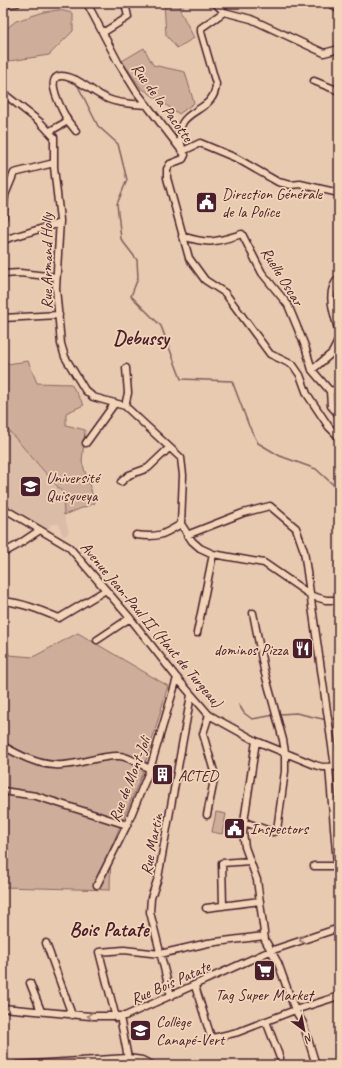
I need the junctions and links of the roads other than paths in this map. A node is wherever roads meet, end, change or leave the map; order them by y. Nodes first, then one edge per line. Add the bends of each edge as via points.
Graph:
1 (4, 3) edge
2 (17, 3) edge
3 (87, 3) edge
4 (125, 3) edge
5 (215, 3) edge
6 (331, 3) edge
7 (339, 10) edge
8 (224, 12) junction
9 (104, 32) junction
10 (339, 49) edge
11 (314, 81) dead end
12 (339, 91) edge
13 (3, 93) edge
14 (147, 105) junction
15 (68, 121) junction
16 (50, 131) junction
17 (76, 131) dead end
18 (183, 151) junction
19 (54, 163) junction
20 (339, 193) edge
21 (3, 218) edge
22 (60, 223) junction
23 (182, 236) junction
24 (3, 240) edge
25 (3, 274) edge
26 (56, 277) junction
27 (339, 278) edge
28 (59, 315) junction
29 (3, 318) edge
30 (339, 333) edge
31 (339, 339) edge
32 (126, 368) dead end
33 (312, 370) junction
34 (339, 389) edge
35 (330, 391) junction
36 (116, 403) junction
37 (125, 406) junction
38 (339, 415) edge
39 (339, 437) edge
40 (86, 443) dead end
41 (169, 448) junction
42 (121, 482) dead end
43 (3, 508) edge
44 (181, 524) junction
45 (40, 530) junction
46 (136, 535) dead end
47 (187, 535) junction
48 (3, 553) edge
49 (214, 554) junction
50 (106, 590) junction
51 (312, 596) junction
52 (339, 600) edge
53 (3, 601) edge
54 (253, 613) dead end
55 (130, 618) junction
56 (197, 633) dead end
57 (97, 640) dead end
58 (177, 678) junction
59 (191, 695) junction
60 (209, 715) junction
61 (256, 741) junction
62 (3, 746) edge
63 (285, 752) junction
64 (334, 767) edge
65 (150, 769) junction
66 (3, 791) edge
67 (207, 815) dead end
68 (244, 822) junction
69 (127, 825) junction
70 (250, 861) junction
71 (338, 864) edge
72 (314, 866) dead end
73 (97, 885) dead end
74 (260, 901) junction
75 (223, 906) junction
76 (206, 908) dead end
77 (339, 928) edge
78 (264, 936) junction
79 (46, 943) dead end
80 (270, 951) junction
81 (160, 954) junction
82 (30, 983) dead end
83 (195, 986) junction
84 (172, 996) junction
85 (339, 996) edge
86 (3, 1008) edge
87 (295, 1010) junction
88 (41, 1011) junction
89 (72, 1015) junction
90 (118, 1018) junction
91 (266, 1021) junction
92 (128, 1058) junction
93 (280, 1058) dead end
94 (93, 1062) edge
95 (16, 1065) edge
96 (152, 1065) edge
97 (316, 1065) edge

1 - 2 street
3 - 9 street, Rue de la Pacotte
4 - 9 street via 128,17
5 - 8 street
6 - 7 street
8 - 10 street via 250,19 324,53
8 - 18 street via 201,28 216,89 204,106 180,124
9 - 14 street, Rue de la Pacotte via 118,62
11 - 12 street
13 - 16 street
14 - 15 street via 109,100 75,80 57,77 53,84 58,104
14 - 18 street, Rue de la Pacotte
15 - 16 street
15 - 17 street
16 - 19 street, Rue Armand Holly via 54,137
18 - 20 street via 200,143 236,158 278,182
18 - 23 street, Rue de la Pacotte via 185,157 170,164 167,172
19 - 21 street via 14,173 5,195
19 - 22 street, Rue Armand Holly
22 - 24 street
22 - 26 street, Rue Armand Holly
23 - 33 street, Ruelle Oscar via 202,242 215,242 242,234 262,273 288,305
23 - 39 street, Rue de la Pacotte via 189,258 199,274 225,293 270,354 293,365 300,375 306,394
25 - 26 street
26 - 28 street, Rue Armand Holly
27 - 30 street via 330,292
28 - 29 street
28 - 36 street, Rue Armand Holly via 61,344 65,357 85,390 94,398
31 - 33 street via 332,354
32 - 37 street via 128,393
33 - 35 street
34 - 35 street
35 - 38 street via 331,406
36 - 37 street, Rue Armand Holly
36 - 40 street
37 - 41 street, Rue Armand Holly
41 - 42 street via 148,468 129,475
41 - 44 street, Rue Armand Holly via 181,458
43 - 45 street, Avenue Jean-Paul II (Haut de Turgeau)
44 - 46 street via 165,534 154,537
44 - 47 street
45 - 48 street
45 - 50 street, Avenue Jean-Paul II (Haut de Turgeau) via 69,547
47 - 49 street via 200,548
47 - 51 street via 243,513 270,506 296,528 304,551
49 - 51 street via 264,563
49 - 56 street
50 - 53 street via 59,618 18,602
50 - 55 street, Avenue Jean-Paul II (Haut de Turgeau)
51 - 52 street
51 - 64 street
54 - 63 street via 264,670
55 - 57 street
55 - 58 street, Avenue Jean-Paul II (Haut de Turgeau)
58 - 59 street, Avenue Jean-Paul II (Haut de Turgeau)
58 - 65 street, Rue de Mont-Joli
59 - 60 street, Avenue Jean-Paul II (Haut de Turgeau)
59 - 81 street, Rue Martin via 158,878 151,898 150,912
60 - 61 street, Avenue Jean-Paul II (Haut de Turgeau)
60 - 67 street via 203,734 215,775
61 - 63 street, Avenue Jean-Paul II (Haut de Turgeau)
61 - 68 street
62 - 65 street via 41,763 73,764 89,759 120,756
63 - 64 street, Avenue Jean-Paul II (Haut de Turgeau) via 315,765
63 - 68 street via 277,830 273,832
64 - 71 street
65 - 69 street, Rue de Mont-Joli
66 - 69 street via 43,798
68 - 70 street via 243,837
69 - 73 street, Rue de Mont-Joli
70 - 74 street via 257,880
70 - 75 street via 222,863
71 - 72 street
74 - 75 street
74 - 78 street
75 - 76 street
77 -> 80 street, Rue Bois Patate
78 - 80 street
78 - 81 street via 208,943
79 - 89 street
80 - 83 street, Rue Bois Patate
80 - 87 street via 278,963
81 - 84 street, Rue Martin
81 - 90 street via 124,950 99,952
82 - 88 street
83 - 84 street, Rue Bois Patate
83 - 91 street via 210,1034 214,1038
84 - 90 street, Rue Bois Patate
85 - 87 street
86 - 88 street, Rue Bois Patate
87 - 91 street
87 - 97 street via 303,1023
88 - 89 street, Rue Bois Patate
90 -> 89 street, Rue Bois Patate
90 - 92 street
91 - 93 street
92 - 94 street
92 - 96 street
94 - 95 street

